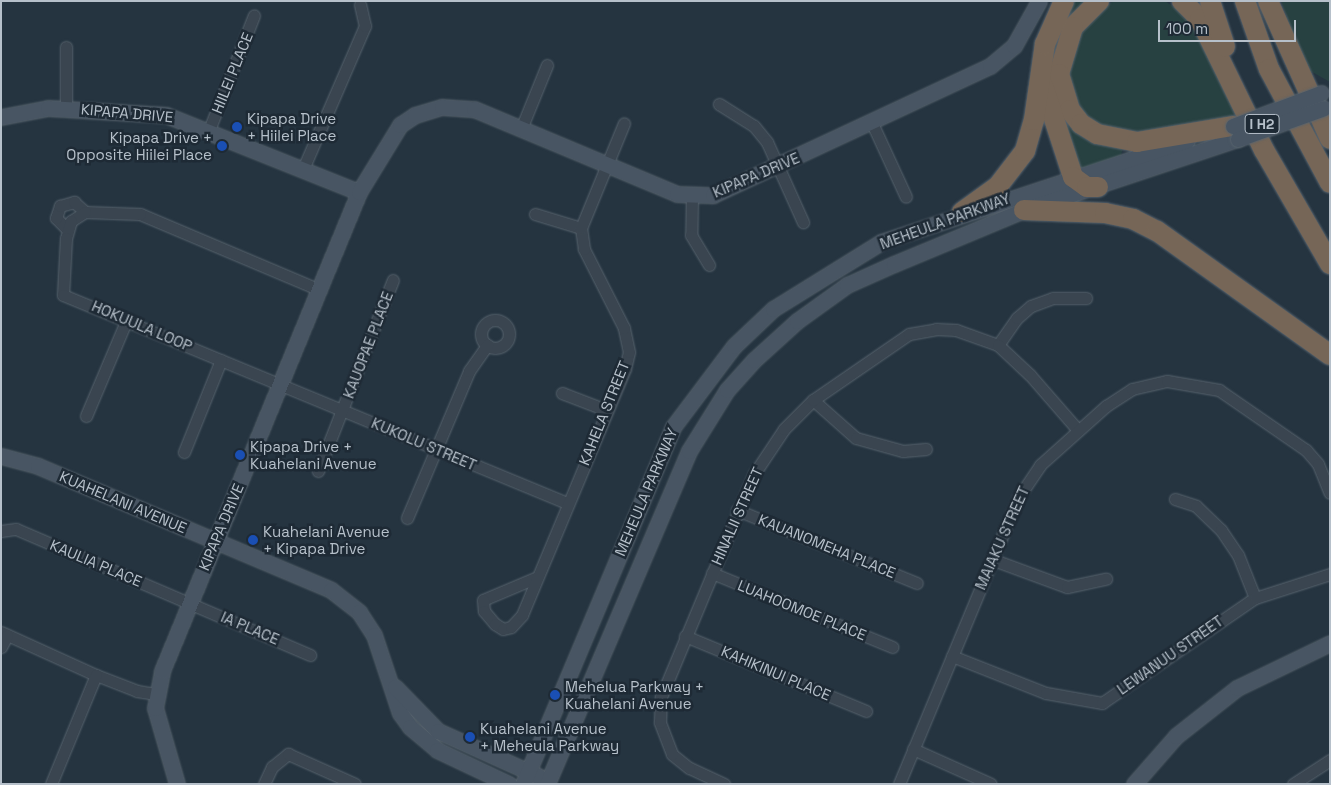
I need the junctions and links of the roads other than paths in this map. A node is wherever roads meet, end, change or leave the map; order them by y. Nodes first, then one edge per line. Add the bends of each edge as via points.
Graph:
1 (1039, 1) edge
2 (1064, 1) edge
3 (1099, 1) edge
4 (1182, 1) edge
5 (1210, 1) edge
6 (1245, 1) edge
7 (1268, 1) edge
8 (360, 6) dead end
9 (254, 15) dead end
10 (66, 47) dead end
11 (1042, 60) junction
12 (547, 64) dead end
13 (1326, 100) edge
14 (719, 104) dead end
15 (66, 108) junction
16 (1, 117) edge
17 (624, 123) dead end
18 (872, 123) junction
19 (521, 129) junction
20 (209, 130) junction
21 (1236, 132) junction
22 (1330, 139) edge
23 (606, 163) junction
24 (779, 166) junction
25 (303, 169) junction
26 (1073, 177) junction
27 (1330, 183) edge
28 (1098, 187) junction
29 (360, 192) junction
30 (692, 196) junction
31 (906, 197) dead end
32 (1024, 210) junction
33 (85, 212) junction
34 (962, 212) junction
35 (534, 214) dead end
36 (803, 222) dead end
37 (581, 228) junction
38 (68, 230) junction
39 (1330, 239) edge
40 (1330, 264) edge
41 (709, 265) dead end
42 (394, 280) dead end
43 (320, 290) junction
44 (1086, 298) dead end
45 (127, 319) junction
46 (487, 345) dead end
47 (998, 346) junction
48 (1330, 355) edge
49 (221, 360) junction
50 (282, 384) junction
51 (562, 393) dead end
52 (814, 400) junction
53 (343, 410) junction
54 (606, 410) junction
55 (86, 416) dead end
56 (1078, 430) junction
57 (926, 448) dead end
58 (437, 450) junction
59 (184, 452) dead end
60 (1, 456) edge
61 (318, 471) dead end
62 (1330, 493) edge
63 (1175, 499) dead end
64 (567, 503) junction
65 (737, 510) junction
66 (407, 518) dead end
67 (1, 531) edge
68 (214, 540) junction
69 (991, 560) junction
70 (712, 573) junction
71 (1330, 574) edge
72 (535, 578) junction
73 (1106, 579) dead end
74 (917, 583) dead end
75 (1255, 598) junction
76 (190, 602) junction
77 (4, 634) edge
78 (686, 636) junction
79 (1330, 643) edge
80 (1, 647) edge
81 (892, 647) dead end
82 (310, 655) dead end
83 (952, 656) junction
84 (96, 675) junction
85 (392, 684) junction
86 (155, 694) junction
87 (866, 711) dead end
88 (914, 750) junction
89 (1330, 760) edge
90 (526, 778) edge
91 (550, 783) edge
92 (51, 784) edge
93 (178, 784) edge
94 (264, 784) edge
95 (355, 784) edge
96 (509, 784) edge
97 (724, 784) edge
98 (899, 784) edge
99 (991, 784) edge
100 (1134, 784) edge
101 (1293, 784) edge

1 - 18 street, KIPAPA DRIVE via 1014,46 990,66
2 - 11 highway via 1052,25
3 - 21 highway via 1073,27 1059,74 1070,110 1081,124 1097,134 1137,142
4 - 40 highway via 1200,19 1264,150
5 - 39 highway, I H2 via 1251,107
6 - 27 highway, I H2 via 1269,69
7 - 22 highway
8 - 25 street via 365,26
9 - 20 street, HIILEI PLACE
10 - 15 street
11 - 26 highway via 1046,102
11 - 34 highway via 1034,120 1025,151 998,186
12 - 19 street
13 - 21 street, MEHEULA PARKWAY, bridge
14 - 24 street via 754,126
15 - 16 street, KIPAPA DRIVE
15 - 20 street, KIPAPA DRIVE via 166,115
17 - 23 street
18 - 24 street, KIPAPA DRIVE
18 - 31 street
19 - 23 street, KIPAPA DRIVE
19 - 29 street, KIPAPA DRIVE via 474,109 442,107 415,115 388,140
20 - 25 street, KIPAPA DRIVE
21 - 26 street, MEHEULA PARKWAY
21 - 28 street, MEHEULA PARKWAY
23 - 30 street, KIPAPA DRIVE via 677,194
23 - 37 street
24 - 30 street, KIPAPA DRIVE via 713,195
24 - 36 street
25 - 29 street, KIPAPA DRIVE
26 - 28 highway via 1087,187
26 - 34 street, MEHEULA PARKWAY
28 - 32 street, MEHEULA PARKWAY
29 - 43 street, KIPAPA DRIVE
30 - 41 street via 691,235
32 - 48 highway via 1105,214 1133,219 1157,231
32 - 91 street, MEHEULA PARKWAY via 847,285 797,320 727,390 689,451 671,490
33 - 38 street via 71,221
33 - 38 street via 74,202 60,206 56,218
33 - 43 street via 126,211 154,218
34 - 90 street, MEHEULA PARKWAY via 881,242 840,264 773,309 710,374 674,427
35 - 37 street
37 - 54 street, KAHELA STREET via 584,249 628,340 624,369
38 - 45 street, HOKUULA LOOP via 63,295
42 - 53 street, KAUOPAE PLACE
43 - 50 street, KIPAPA DRIVE
44 - 47 street via 1053,298 1031,306 1017,318
45 - 49 street, HOKUULA LOOP
45 - 55 street
46 - 58 street via 469,371
47 - 52 street, HINALII STREET via 956,330 936,329 909,334
47 - 56 street, HINALII STREET via 1030,375
49 - 50 street, HOKUULA LOOP
49 - 59 street
50 - 53 street, KUKOLU STREET
50 - 68 street, KIPAPA DRIVE
51 - 54 street
52 - 57 street via 856,438 903,451
52 - 65 street, HINALII STREET via 774,442
53 - 58 street, KUKOLU STREET
53 - 61 street, KAUOPAE PLACE
54 - 64 street, KAHELA STREET
56 - 62 street, MAIAKU STREET via 1132,389 1167,381 1203,384 1252,411 1306,450 1318,464
56 - 69 street, MAIAKU STREET via 1028,480
58 - 64 street, KUKOLU STREET
58 - 66 street
60 - 68 street, KUAHELANI AVENUE via 38,466
63 - 75 street via 1196,506 1221,530 1238,555
64 - 72 street, KAHELA STREET
65 - 70 street, HINALII STREET
65 - 74 street, KAUANOMEHA PLACE
67 - 76 street, KAULIA PLACE via 16,529
68 - 76 street, KIPAPA DRIVE
68 - 85 street, KUAHELANI AVENUE via 331,590 345,600 359,612 374,634
69 - 73 street via 1067,587
69 - 83 street, MAIAKU STREET
70 - 78 street, HINALII STREET
70 - 81 street, LUAHOOMOE PLACE
71 - 75 street, LEWANUU STREET
72 - 72 street, KAHELA STREET via 483,600 484,611 495,624 502,629 516,622
75 - 83 street, LEWANUU STREET via 1102,703 1046,693
76 - 82 street, IA PLACE
76 - 86 street, KIPAPA DRIVE
77 - 80 street
77 - 84 street
78 - 87 street, KAHIKINUI PLACE
78 - 97 street, HINALII STREET via 661,697 664,740 672,754 689,768
79 - 100 street via 1237,688 1176,736
83 - 88 street, MAIAKU STREET
84 - 86 street via 137,691
84 - 92 street
85 - 90 street, KUAHELANI AVENUE via 438,731
85 - 96 street, KUAHELANI AVENUE via 400,713 422,739
86 - 93 street, KIPAPA DRIVE via 158,728
88 - 98 street, MAIAKU STREET
88 - 99 street
89 - 101 street
90 - 91 street, KUAHELANI AVENUE
94 - 95 street via 272,767 288,754

